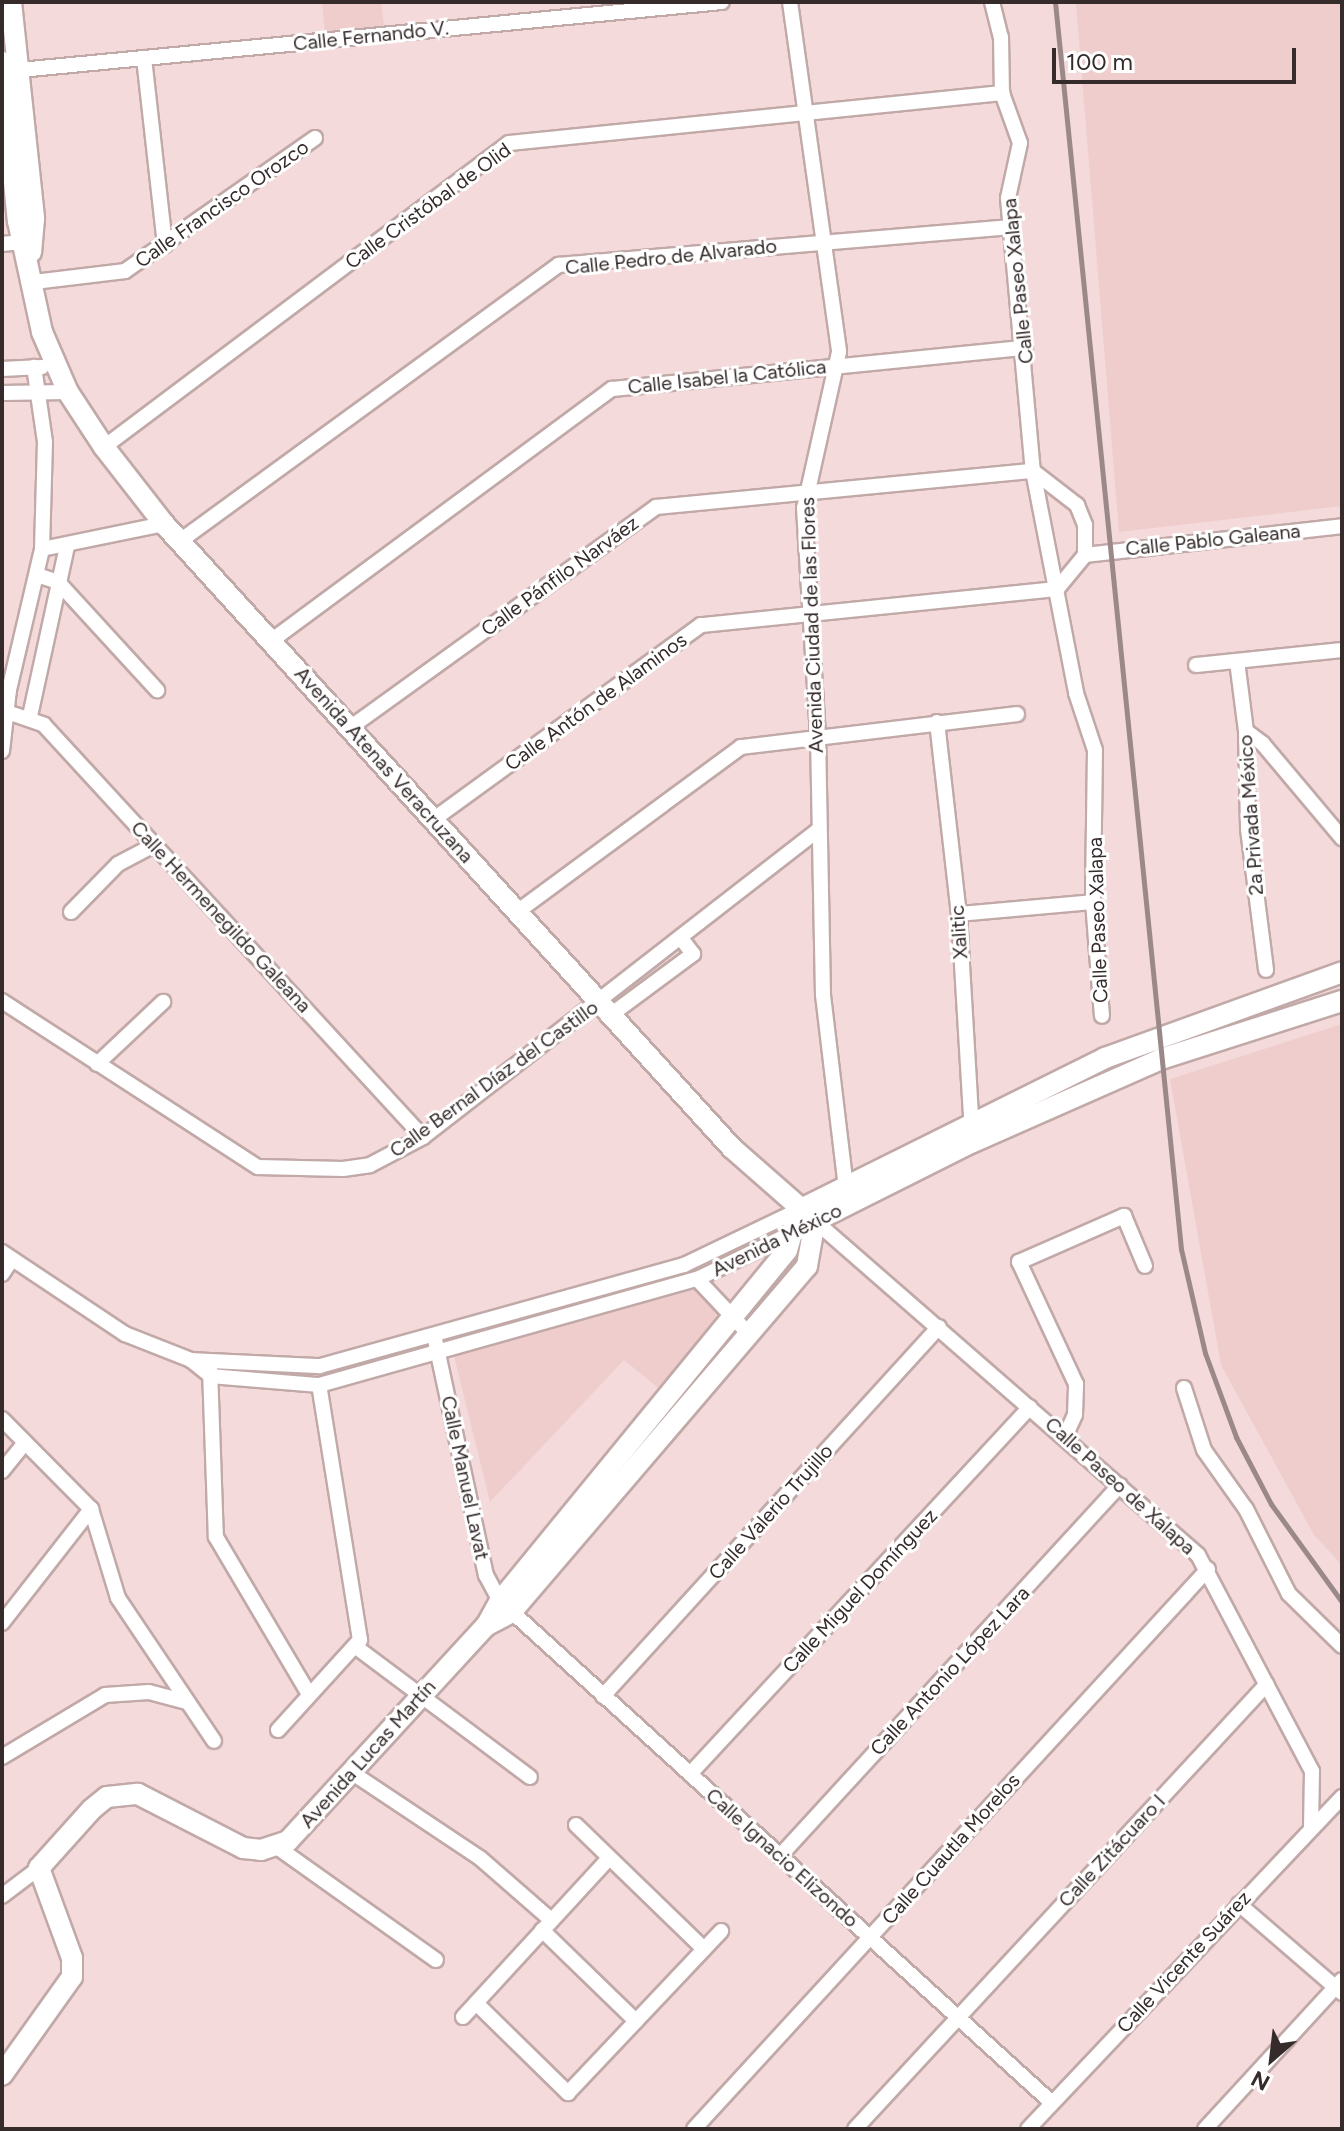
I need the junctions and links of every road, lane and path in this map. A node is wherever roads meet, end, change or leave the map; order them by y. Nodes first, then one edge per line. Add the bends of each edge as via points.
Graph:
1 (11, 2) edge
2 (722, 2) edge
3 (790, 2) edge
4 (992, 2) edge
5 (144, 58) junction
6 (11, 66) edge
7 (1002, 93) junction
8 (809, 113) junction
9 (5, 118) edge
10 (315, 138) dead end
11 (1010, 227) junction
12 (824, 243) junction
13 (2, 244) edge
14 (165, 245) junction
15 (29, 247) junction
16 (34, 282) junction
17 (1025, 348) junction
18 (839, 364) junction
19 (44, 367) junction
20 (2, 369) edge
21 (38, 392) junction
22 (68, 392) junction
23 (2, 393) edge
24 (104, 447) junction
25 (1033, 471) junction
26 (806, 493) junction
27 (164, 524) junction
28 (1342, 526) edge
29 (180, 541) junction
30 (67, 546) junction
31 (42, 549) junction
32 (1085, 555) junction
33 (37, 575) junction
34 (58, 582) junction
35 (1057, 589) junction
36 (811, 613) junction
37 (271, 641) junction
38 (1342, 650) edge
39 (1237, 661) junction
40 (1196, 665) dead end
41 (157, 690) dead end
42 (10, 713) junction
43 (1017, 714) dead end
44 (30, 716) junction
45 (937, 722) junction
46 (351, 727) junction
47 (1246, 731) junction
48 (818, 735) junction
49 (2, 751) edge
50 (434, 819) junction
51 (818, 830) junction
52 (1342, 838) edge
53 (154, 845) junction
54 (1093, 902) junction
55 (71, 912) dead end
56 (517, 912) junction
57 (959, 914) junction
58 (1266, 970) dead end
59 (1342, 972) edge
60 (2, 1001) edge
61 (1342, 1001) edge
62 (163, 1002) dead end
63 (606, 1008) junction
64 (1239, 1009) junction
65 (1102, 1016) dead end
66 (1245, 1035) junction
67 (97, 1064) junction
68 (971, 1121) junction
69 (423, 1137) junction
70 (973, 1142) junction
71 (847, 1196) junction
72 (807, 1216) junction
73 (792, 1233) junction
74 (7, 1255) edge
75 (1145, 1266) dead end
76 (2, 1274) edge
77 (697, 1279) junction
78 (740, 1325) junction
79 (939, 1327) junction
80 (434, 1335) junction
81 (438, 1351) junction
82 (210, 1359) junction
83 (191, 1360) junction
84 (211, 1376) junction
85 (319, 1385) junction
86 (1184, 1388) dead end
87 (1030, 1407) junction
88 (2, 1419) edge
89 (1065, 1437) junction
90 (24, 1444) junction
91 (2, 1471) edge
92 (1120, 1485) junction
93 (91, 1509) junction
94 (1208, 1569) junction
95 (506, 1607) junction
96 (2, 1623) edge
97 (1342, 1646) edge
98 (356, 1647) junction
99 (1267, 1684) junction
100 (309, 1694) junction
101 (603, 1696) junction
102 (417, 1697) junction
103 (186, 1702) junction
104 (278, 1730) dead end
105 (214, 1741) dead end
106 (3, 1755) edge
107 (351, 1772) junction
108 (690, 1774) junction
109 (530, 1777) dead end
110 (1342, 1797) edge
111 (576, 1825) dead end
112 (1311, 1826) junction
113 (277, 1847) junction
114 (780, 1856) junction
115 (609, 1858) junction
116 (39, 1868) junction
117 (2, 1896) edge
118 (1239, 1904) junction
119 (547, 1925) junction
120 (721, 1931) dead end
121 (870, 1938) junction
122 (704, 1949) junction
123 (436, 1960) dead end
124 (1340, 1987) edge
125 (476, 2003) junction
126 (463, 2017) dead end
127 (958, 2018) junction
128 (636, 2021) junction
129 (2, 2075) edge
130 (1052, 2103) junction
131 (694, 2129) edge
132 (855, 2129) edge
133 (1028, 2129) edge
134 (1205, 2129) edge

1 - 6 main road, Avenida Atenas Veracruzana
2 - 5 street, Calle Fernando V.
3 - 8 street, Avenida Ciudad de las Flores
4 - 7 street, Calle Paseo Xalapa via 1001,37
5 - 6 street, Calle Fernando V.
5 - 14 street
6 - 9 main road, Avenida Atenas Veracruzana
6 - 15 main road, Avenida Atenas Veracruzana
7 - 8 street, Calle Cristóbal de Olid
7 - 11 street, Calle Paseo Xalapa via 1020,143 1009,185
8 - 12 street, Avenida Ciudad de las Flores
8 - 24 street, Calle Cristóbal de Olid via 509,143
9 - 15 main road, Avenida Atenas Veracruzana
10 - 14 street, Calle Francisco Orozco
11 - 12 street, Calle Pedro de Alvarado
11 - 17 street, Calle Paseo Xalapa
12 - 18 street, Avenida Ciudad de las Flores
12 - 29 street, Calle Pedro de Alvarado via 559,265
13 - 15 street
14 - 16 street, Calle Francisco Orozco via 125,271
15 - 16 main road, Avenida Atenas Veracruzana
16 - 19 main road, Avenida Atenas Veracruzana
17 - 18 street, Calle Isabel la Católica
17 - 25 street, Calle Paseo Xalapa
18 - 26 street, Avenida Ciudad de las Flores
18 - 37 street, Calle Isabel la Católica via 612,389
19 - 20 street
19 - 21 street
19 - 22 main road, Avenida Atenas Veracruzana
21 - 22 street
21 - 23 street
21 - 31 street via 46,467
22 - 24 main road, Avenida Atenas Veracruzana
24 - 27 main road, Avenida Atenas Veracruzana
25 - 26 street, Calle Pánfilo Narváez
25 - 32 street via 1077,505 1085,525
25 - 35 street, Calle Paseo Xalapa
26 - 36 street, Avenida Ciudad de las Flores
26 - 46 street, Calle Pánfilo Narváez via 656,507
27 - 29 main road, Avenida Atenas Veracruzana
27 - 30 street
28 - 32 street, Calle Pablo Galeana
29 - 37 main road, Avenida Atenas Veracruzana
30 - 31 street
30 - 34 street
31 - 33 street
32 - 35 street
33 - 34 street
33 - 42 street via 9,690
34 - 41 street
34 - 44 street
35 - 36 street, Calle Antón de Alaminos
35 - 54 street, Calle Paseo Xalapa via 1076,693 1095,750
36 - 48 street, Avenida Ciudad de las Flores
36 - 50 street, Calle Antón de Alaminos via 701,625
37 - 46 main road, Avenida Atenas Veracruzana
38 - 39 street
39 - 40 street
39 - 47 street, 2a Privada México
42 - 44 street
42 - 49 street
43 - 45 street
44 - 53 street, Calle Hermenegildo Galeana
45 - 48 street
45 - 57 street, Xalitic
46 - 50 main road, Avenida Atenas Veracruzana
47 - 52 street
47 - 58 street, 2a Privada México via 1248,829
48 - 51 street, Avenida Ciudad de las Flores
48 - 56 street via 741,747
50 - 56 main road, Avenida Atenas Veracruzana
51 - 63 street, Calle Bernal Díaz del Castillo via 680,937 693,954
51 - 71 street, Avenida Ciudad de las Flores via 823,995
53 - 55 street via 118,864
53 - 69 street, Calle Hermenegildo Galeana
54 - 57 street
54 - 65 street, Calle Paseo Xalapa
56 - 63 main road, Avenida Atenas Veracruzana
57 - 68 street, Xalitic
59 - 64 main road, Avenida México
60 - 67 street, Calle Bernal Díaz del Castillo
61 - 66 main road, Avenida México
62 - 67 street
63 - 69 street, Calle Bernal Díaz del Castillo
63 - 72 main road, Avenida Atenas Veracruzana via 741,1157
64 - 66 main road
64 - 68 main road, Avenida México via 1105,1058
66 - 70 main road, Avenida México via 1161,1059
67 - 69 street, Calle Bernal Díaz del Castillo via 258,1167 370,1165
68 - 70 street, Xalitic
68 - 71 main road, Avenida México
70 - 71 main road, Avenida México
71 - 72 main road, Avenida México
72 - 73 main road, Avenida México
72 - 78 main road, Avenida Lucas Martín via 807,1266
72 - 79 street, Calle Paseo de Xalapa
72 - 80 street, Avenida México via 684,1265
73 - 77 street, Avenida México
73 - 78 main road, Avenida Lucas Martín via 787,1250
74 - 76 street
74 - 83 street, Avenida México via 125,1334
75 - 89 street via 1124,1216 1019,1262 1076,1384 1075,1415
77 - 78 street
77 - 81 street, Avenida México
78 - 95 main road, Avenida Lucas Martín
79 - 87 street, Calle Paseo de Xalapa
79 - 101 street, Calle Valerio Trujillo
80 - 81 street, Calle Manuel Lavat
80 - 82 street, Avenida México via 320,1366
81 - 85 street, Avenida México
81 - 95 street, Calle Manuel Lavat via 486,1575
82 - 83 street, Avenida México
82 - 84 street
83 - 84 street, Avenida México
84 - 85 street, Avenida México
84 - 100 street via 216,1537
85 - 98 street via 361,1632
86 - 97 street via 1204,1450 1246,1509 1289,1594
87 - 89 street, Calle Paseo de Xalapa
87 - 108 street, Calle Miguel Domínguez
88 - 90 street
89 - 92 street, Calle Paseo de Xalapa
90 - 91 street
90 - 93 street
92 - 94 street, Calle Paseo de Xalapa via 1188,1543
92 - 114 street, Calle Antonio López Lara
93 - 96 street
93 - 103 street via 118,1598
94 - 99 street, Calle Paseo de Xalapa
94 - 121 street, Calle Cuautla Morelos
95 - 101 street, Calle Ignacio Elizondo
95 - 102 main road, Avenida Lucas Martín
98 - 100 street
98 - 102 street
99 - 112 street, Calle Paseo de Xalapa via 1312,1771
99 - 127 street, Calle Zitácuaro I
100 - 104 street
101 - 108 street, Calle Ignacio Elizondo
102 - 107 main road, Avenida Lucas Martín
102 - 109 street
103 - 105 street
103 - 106 street via 149,1692 105,1695
107 - 113 main road, Avenida Lucas Martín via 299,1831
107 - 119 street via 480,1858
108 - 114 street, Calle Ignacio Elizondo
110 - 112 street, Calle Vicente Suárez
111 - 115 street
112 - 118 street, Calle Vicente Suárez
113 - 116 main road via 243,1848 155,1800 122,1794 92,1809
113 - 123 street
114 - 121 street, Calle Ignacio Elizondo
115 - 119 street
115 - 122 street
116 - 117 street
116 - 129 main road via 72,1958 72,1977
118 - 124 street
118 - 130 street, Calle Vicente Suárez
119 - 125 street
119 - 128 street
120 - 122 street
121 - 127 street, Calle Ignacio Elizondo
121 - 131 street, Calle Cuautla Morelos
122 - 128 street
124 - 134 street
125 - 126 street
125 - 128 street via 568,2093
127 - 130 street, Calle Ignacio Elizondo
127 - 132 street, Calle Zitácuaro I
130 - 133 street, Calle Vicente Suárez

